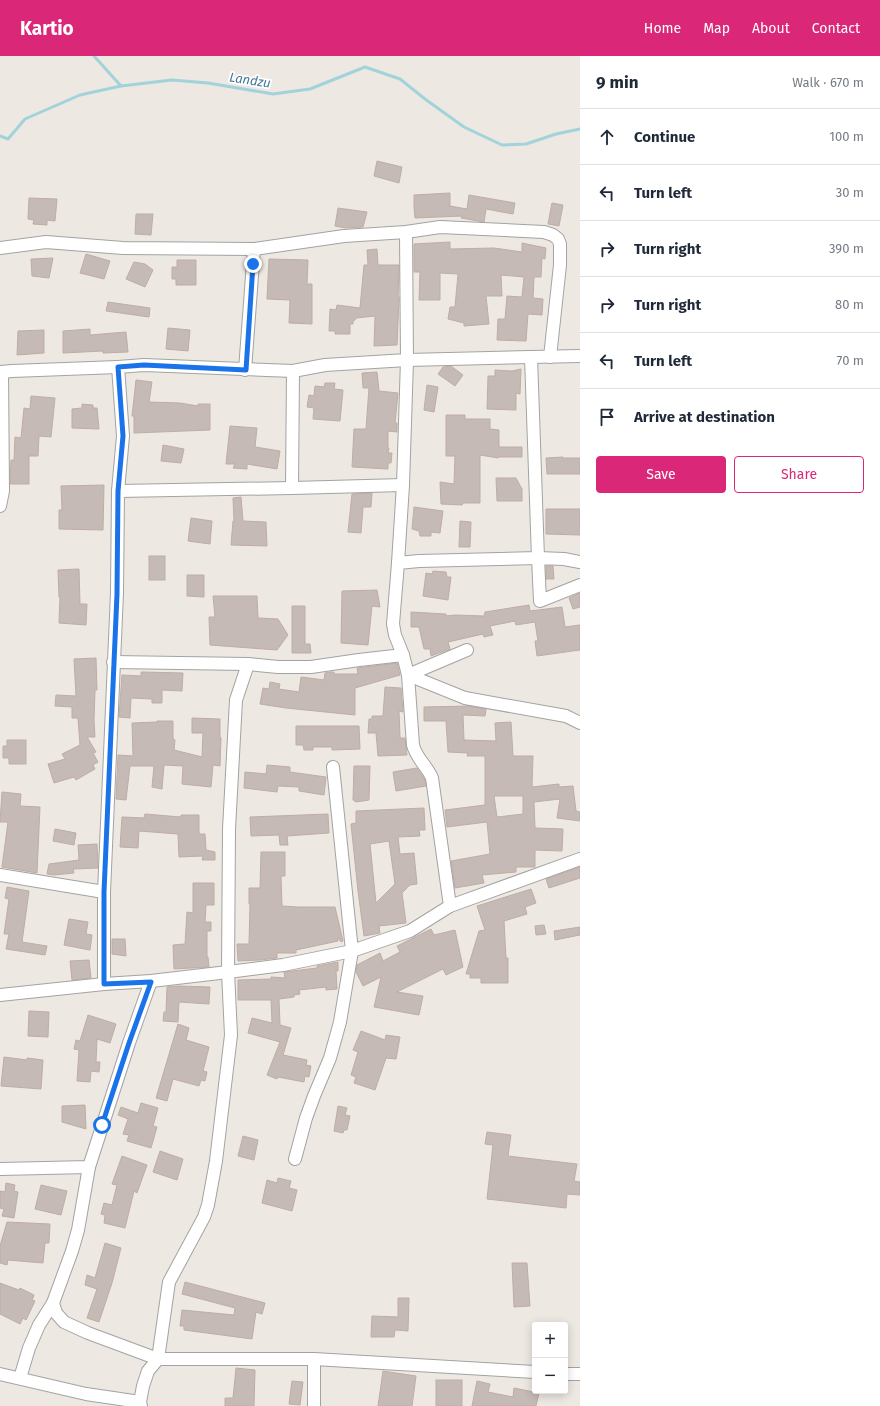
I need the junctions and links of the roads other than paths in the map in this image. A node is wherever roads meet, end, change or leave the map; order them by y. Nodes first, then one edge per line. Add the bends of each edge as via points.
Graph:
1 (406, 232) junction
2 (0, 248) edge
3 (254, 249) junction
4 (580, 356) edge
5 (531, 357) junction
6 (550, 357) junction
7 (407, 360) junction
8 (118, 367) junction
9 (246, 370) junction
10 (293, 371) junction
11 (1, 372) edge
12 (403, 485) junction
13 (292, 488) junction
14 (118, 491) junction
15 (0, 506) edge
16 (538, 558) junction
17 (580, 562) edge
18 (398, 563) junction
19 (580, 585) edge
20 (467, 650) dead end
21 (403, 655) junction
22 (113, 662) junction
23 (248, 664) junction
24 (408, 675) junction
25 (580, 723) edge
26 (333, 767) dead end
27 (580, 859) edge
28 (0, 875) edge
29 (104, 892) junction
30 (450, 906) junction
31 (352, 951) junction
32 (228, 972) junction
33 (151, 982) junction
34 (104, 984) junction
35 (0, 995) edge
36 (296, 1159) dead end
37 (89, 1167) junction
38 (0, 1169) edge
39 (53, 1303) junction
40 (314, 1358) junction
41 (158, 1359) junction
42 (532, 1372) edge
43 (0, 1374) edge
44 (568, 1374) edge
45 (580, 1374) edge
46 (20, 1378) junction
47 (140, 1404) edge
48 (314, 1406) edge

1 - 3 street via 344,236
1 - 6 street via 440,227 527,230 544,232 558,239 560,265
1 - 7 street
2 - 3 street via 46,242 123,248
3 - 9 street
4 - 6 street
5 - 6 street
5 - 7 street
5 - 16 street
7 - 10 street
7 - 12 street
8 - 9 street via 144,365
8 - 11 street
8 - 14 street via 123,436
9 - 10 street
10 - 13 street
11 - 15 street via 3,491
12 - 13 street
12 - 18 street
13 - 14 street
14 - 22 street via 117,594
16 - 17 street
16 - 18 street
16 - 19 street via 540,601
18 - 21 street via 393,624
20 - 24 street
21 - 23 street via 311,667
21 - 24 street
22 - 23 street
22 - 29 street
23 - 32 street via 236,700 229,829
24 - 25 street via 465,698 566,716
24 - 30 street via 415,752 432,778
26 - 31 street
27 - 30 street
28 - 29 street
29 - 34 street
30 - 31 street via 410,931
31 - 32 street via 282,965
31 - 36 street via 340,1022 330,1058 306,1118
32 - 33 street
32 - 41 street via 231,1035 215,1168 204,1217 169,1282
33 - 34 street
33 - 37 street
34 - 35 street
37 - 38 street
37 - 39 street via 78,1230
39 - 41 street via 56,1313 64,1322
39 - 46 street via 29,1348
40 - 41 street
40 - 42 street
40 - 48 street
41 - 47 street via 148,1371
43 - 46 street
44 - 45 street
46 - 47 street

